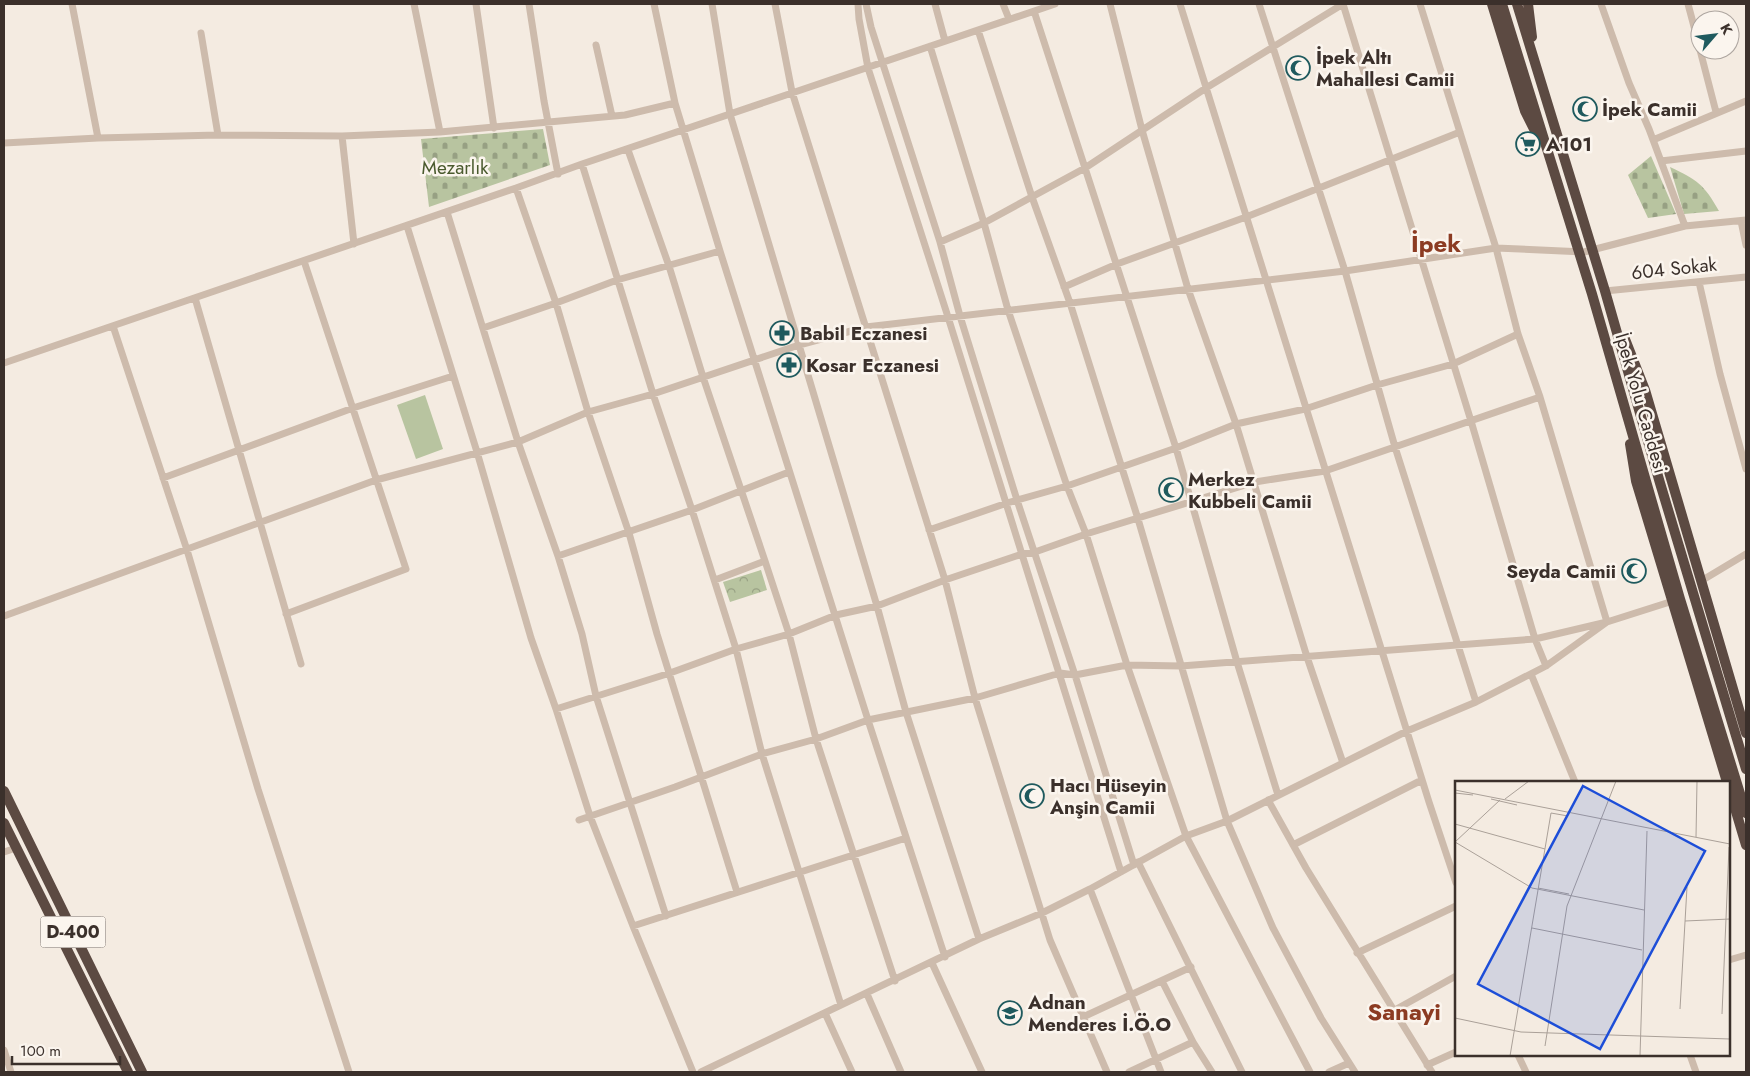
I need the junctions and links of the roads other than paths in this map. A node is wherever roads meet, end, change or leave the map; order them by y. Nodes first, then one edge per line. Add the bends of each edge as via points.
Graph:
1 (72, 4) edge
2 (414, 4) edge
3 (476, 4) edge
4 (528, 4) edge
5 (654, 4) edge
6 (712, 4) edge
7 (775, 4) edge
8 (858, 4) edge
9 (866, 4) edge
10 (935, 4) edge
11 (1003, 4) edge
12 (1055, 4) edge
13 (1110, 4) edge
14 (1180, 4) edge
15 (1260, 4) edge
16 (1343, 4) edge
17 (1420, 4) edge
18 (1492, 4) edge
19 (1502, 4) edge
20 (1517, 4) edge
21 (1528, 4) edge
22 (1602, 4) edge
23 (1034, 11) junction
24 (1009, 19) junction
25 (978, 30) junction
26 (202, 33) dead end
27 (945, 41) junction
28 (596, 45) dead end
29 (930, 46) junction
30 (1273, 48) junction
31 (1703, 60) edge
32 (882, 63) junction
33 (868, 68) junction
34 (1538, 73) junction
35 (1206, 88) junction
36 (792, 92) junction
37 (1746, 101) edge
38 (675, 103) junction
39 (1716, 112) junction
40 (730, 114) junction
41 (612, 116) junction
42 (548, 123) junction
43 (494, 128) junction
44 (684, 130) junction
45 (1142, 130) junction
46 (440, 132) junction
47 (1460, 132) junction
48 (218, 135) junction
49 (342, 136) junction
50 (98, 138) junction
51 (1653, 140) junction
52 (4, 144) edge
53 (628, 150) junction
54 (1746, 151) edge
55 (1390, 159) junction
56 (1550, 161) junction
57 (1661, 161) junction
58 (582, 164) junction
59 (1085, 168) junction
60 (558, 174) junction
61 (516, 188) junction
62 (1318, 188) junction
63 (1032, 197) junction
64 (447, 212) junction
65 (1246, 217) junction
66 (1744, 220) edge
67 (984, 223) junction
68 (407, 226) junction
69 (1685, 226) junction
70 (940, 242) junction
71 (1174, 242) junction
72 (354, 244) junction
73 (1746, 245) edge
74 (1496, 248) junction
75 (720, 251) junction
76 (1592, 251) junction
77 (1579, 253) junction
78 (304, 260) junction
79 (1421, 260) junction
80 (1116, 264) junction
81 (669, 266) junction
82 (1345, 271) junction
83 (1746, 277) edge
84 (617, 280) junction
85 (1266, 280) junction
86 (1699, 282) junction
87 (1064, 287) junction
88 (1188, 289) junction
89 (1605, 291) junction
90 (1127, 296) junction
91 (195, 298) junction
92 (556, 303) junction
93 (1070, 303) junction
94 (1008, 310) junction
95 (960, 316) junction
96 (948, 317) junction
97 (113, 326) junction
98 (866, 327) junction
99 (483, 328) junction
100 (1518, 334) junction
101 (799, 345) junction
102 (754, 360) junction
103 (4, 363) edge
104 (1453, 364) junction
105 (453, 376) junction
106 (703, 377) junction
107 (1377, 385) junction
108 (653, 394) junction
109 (1540, 397) junction
110 (1623, 401) junction
111 (353, 408) junction
112 (1306, 409) junction
113 (588, 412) junction
114 (1471, 421) junction
115 (1236, 424) junction
116 (518, 442) junction
117 (1396, 447) junction
118 (1176, 448) junction
119 (238, 450) junction
120 (477, 452) junction
121 (1121, 468) junction
122 (1746, 468) edge
123 (1325, 471) junction
124 (789, 472) junction
125 (163, 478) junction
126 (376, 480) junction
127 (1254, 482) junction
128 (1066, 486) junction
129 (743, 492) junction
130 (1017, 500) junction
131 (1192, 502) junction
132 (1007, 503) junction
133 (692, 510) junction
134 (1138, 519) junction
135 (259, 523) junction
136 (929, 530) junction
137 (629, 533) junction
138 (1086, 534) junction
139 (187, 550) junction
140 (1034, 552) junction
141 (1022, 554) junction
142 (1746, 554) edge
143 (558, 556) junction
144 (765, 561) junction
145 (714, 580) junction
146 (945, 580) junction
147 (1700, 581) junction
148 (1673, 601) junction
149 (878, 606) junction
150 (286, 614) junction
151 (836, 615) junction
152 (4, 616) edge
153 (1608, 622) junction
154 (788, 634) junction
155 (1535, 639) junction
156 (1457, 646) junction
157 (736, 649) junction
158 (1382, 652) junction
159 (1307, 657) junction
160 (1237, 662) junction
161 (301, 664) dead end
162 (1127, 665) junction
163 (1181, 666) junction
164 (1546, 666) junction
165 (1060, 672) junction
166 (670, 673) junction
167 (1531, 674) junction
168 (1075, 675) junction
169 (596, 696) junction
170 (975, 698) junction
171 (1476, 702) junction
172 (556, 709) junction
173 (906, 712) junction
174 (868, 720) junction
175 (1407, 731) junction
176 (1746, 732) edge
177 (816, 739) junction
178 (762, 754) junction
179 (1344, 763) junction
180 (1746, 769) edge
181 (702, 777) junction
182 (1422, 780) junction
183 (1575, 781) edge
184 (1727, 781) edge
185 (4, 791) edge
186 (1730, 791) edge
187 (1278, 795) junction
188 (1268, 800) junction
189 (629, 803) junction
190 (1746, 813) edge
191 (590, 816) junction
192 (579, 820) dead end
193 (1228, 821) junction
194 (4, 823) edge
195 (1186, 836) junction
196 (906, 838) junction
197 (1746, 844) edge
198 (1293, 845) junction
199 (16, 848) junction
200 (4, 852) edge
201 (854, 856) junction
202 (1136, 864) junction
203 (799, 872) junction
204 (1122, 872) junction
205 (1455, 880) edge
206 (1090, 889) junction
207 (737, 892) junction
208 (1455, 906) edge
209 (1042, 913) junction
210 (666, 916) junction
211 (633, 926) junction
212 (980, 939) junction
213 (1358, 953) junction
214 (1746, 955) edge
215 (945, 957) junction
216 (1730, 960) edge
217 (932, 963) junction
218 (1191, 966) junction
219 (1455, 977) edge
220 (895, 981) junction
221 (1162, 981) junction
222 (866, 994) junction
223 (1131, 996) junction
224 (841, 1004) junction
225 (1393, 1010) junction
226 (824, 1013) junction
227 (1083, 1018) junction
228 (1193, 1042) junction
229 (4, 1050) edge
230 (1455, 1052) edge
231 (1518, 1056) edge
232 (1690, 1056) edge
233 (1156, 1061) junction
234 (1349, 1063) junction
235 (1427, 1065) junction
236 (12, 1072) edge
237 (128, 1072) edge
238 (142, 1072) edge
239 (348, 1072) edge
240 (693, 1072) edge
241 (701, 1072) edge
242 (852, 1072) edge
243 (901, 1072) edge
244 (982, 1072) edge
245 (1107, 1072) edge
246 (1129, 1072) edge
247 (1161, 1072) edge
248 (1212, 1072) edge
249 (1242, 1072) edge
250 (1310, 1072) edge
251 (1329, 1072) edge
252 (1355, 1072) edge
253 (1432, 1072) edge
254 (1526, 1072) edge
255 (1696, 1072) edge

1 - 50 street
2 - 46 street
3 - 43 street
4 - 42 street
5 - 38 street
6 - 40 street
7 - 36 street
8 - 33 street
9 - 32 street
10 - 27 street
11 - 24 street
12 - 23 street
13 - 45 street
14 - 35 street
15 - 30 street
16 - 30 street
16 - 55 street
17 - 47 street
18 - 56 highway via 1525,111
19 - 56 highway, İpek Yolu Caddesi
20 - 34 highway, İpek Yolu Caddesi
21 - 34 highway
22 - 51 street
23 - 24 street
23 - 59 street
24 - 25 street
25 - 27 street
25 - 63 street
26 - 48 street
27 - 29 street
28 - 41 street
29 - 32 street
29 - 67 street
30 - 35 street
30 - 62 street
31 - 39 street
32 - 33 street
32 - 70 street
33 - 36 street
33 - 96 street
34 - 76 highway, İpek Yolu Caddesi
35 - 45 street
35 - 65 street
36 - 40 street
36 - 98 street
37 - 39 street
38 - 41 street
38 - 44 street
39 - 51 street
40 - 44 street
40 - 101 street
41 - 42 street
42 - 43 street
42 - 60 street
43 - 46 street
44 - 53 street
44 - 75 street
45 - 59 street
45 - 71 street
46 - 49 street
47 - 55 street
47 - 74 street
48 - 49 street
48 - 50 street
49 - 72 street
50 - 52 street
51 - 57 street
53 - 58 street
53 - 81 street
54 - 57 street
55 - 62 street
55 - 79 street
56 - 77 highway, İpek Yolu Caddesi
57 - 69 street
58 - 60 street
58 - 84 street
59 - 63 street
59 - 80 street
60 - 61 street
61 - 64 street
61 - 92 street
62 - 65 street
62 - 82 street
63 - 67 street
63 - 87 street
64 - 68 street
64 - 99 street
65 - 71 street
65 - 85 street
66 - 69 street
66 - 73 street
67 - 70 street
67 - 94 street
68 - 72 street
68 - 105 street
69 - 76 street
70 - 95 street
71 - 80 street
71 - 88 street
72 - 78 street
74 - 77 street
74 - 79 street
74 - 100 street
75 - 81 street
75 - 102 street
76 - 77 street
76 - 89 highway, İpek Yolu Caddesi
77 - 110 highway, İpek Yolu Caddesi
78 - 91 street
78 - 111 street
79 - 82 street
79 - 104 street
80 - 87 street
80 - 90 street
81 - 84 street
81 - 106 street
82 - 85 street
82 - 107 street
83 - 86 street, 604 Sokak
84 - 92 street
84 - 108 street
85 - 88 street
85 - 112 street
86 - 89 street, 604 Sokak
86 - 122 street
87 - 93 street
88 - 90 street
88 - 115 street
89 - 147 highway via 1645,390
89 - 180 highway, İpek Yolu Caddesi
90 - 93 street
90 - 118 street
91 - 97 street
91 - 119 street
92 - 99 street
92 - 113 street
93 - 94 street
93 - 121 street
94 - 95 street
94 - 128 street
95 - 96 street
95 - 130 street
96 - 98 street
96 - 132 street
97 - 103 street
97 - 125 street
98 - 101 street
98 - 136 street
99 - 116 street
100 - 104 street
100 - 109 street
101 - 102 street
101 - 149 street
102 - 106 street
102 - 124 street
104 - 107 street
104 - 114 street
105 - 111 street
105 - 120 street
106 - 108 street
106 - 129 street
107 - 112 street
107 - 117 street
108 - 113 street
108 - 133 street
109 - 114 street
109 - 153 street
110 - 148 highway via 1636,481
110 - 190 highway, İpek Yolu Caddesi
111 - 119 street
111 - 126 street
112 - 115 street
112 - 123 street
113 - 116 street
113 - 137 street
114 - 117 street
114 - 155 street
115 - 118 street
115 - 127 street
116 - 120 street
116 - 143 street
117 - 123 street
117 - 156 street
118 - 121 street
118 - 131 street
119 - 125 street
119 - 135 street
120 - 126 street
120 - 172 street via 531,638
121 - 128 street
121 - 134 street
123 - 127 street
123 - 158 street
124 - 129 street
124 - 151 street
125 - 139 street
126 - 135 street
126 - 150 street via 406,569
127 - 131 street
127 - 159 street
128 - 130 street
128 - 138 street
129 - 133 street
129 - 144 street
130 - 132 street
130 - 140 street
131 - 134 street
131 - 160 street
132 - 136 street
132 - 141 street
133 - 137 street
133 - 145 street
134 - 138 street
134 - 163 street
135 - 139 street
135 - 150 street
136 - 146 street
137 - 143 street
137 - 166 street
138 - 140 street
138 - 162 street
139 - 152 street
139 - 239 street via 258,789
140 - 141 street
140 - 168 street
141 - 146 street
141 - 165 street
142 - 147 street
143 - 169 street via 582,634
144 - 145 street
144 - 154 street
145 - 157 street
146 - 149 street
146 - 170 street
147 - 176 highway
148 - 153 street
148 - 184 highway
149 - 151 street
149 - 173 street
150 - 161 street
151 - 154 street
151 - 174 street
153 - 155 street
153 - 164 street
154 - 157 street
154 - 177 street
155 - 156 street
155 - 164 street
156 - 158 street
156 - 171 street
157 - 166 street
157 - 178 street
158 - 159 street
158 - 175 street
159 - 160 street
159 - 179 street
160 - 163 street
160 - 187 street
162 - 163 street
162 - 168 street
162 - 195 street
163 - 193 street
164 - 167 street
165 - 168 street
165 - 170 street
165 - 204 street
166 - 169 street
166 - 181 street
167 - 171 street
167 - 183 street
168 - 202 street
169 - 172 street
169 - 189 street
170 - 173 street
170 - 209 street
171 - 175 street
172 - 191 street
173 - 174 street
173 - 212 street
174 - 177 street
174 - 196 street
175 - 179 street
175 - 182 street
177 - 178 street
177 - 201 street
178 - 181 street
178 - 203 street
179 - 187 street
181 - 189 street
181 - 207 street
182 - 198 street
182 - 205 street
185 - 238 highway, D-400
186 - 197 highway
187 - 188 street
188 - 193 street
188 - 198 street
189 - 191 street
189 - 210 street
191 - 192 street
191 - 211 street
193 - 195 street
193 - 234 street via 1273,928
194 - 199 highway, D-400
195 - 202 street
195 - 250 street
196 - 201 street
196 - 215 street
198 - 213 street
199 - 200 street
199 - 237 highway, D-400
201 - 203 street
201 - 220 street
202 - 204 street
202 - 218 street
203 - 207 street
203 - 224 street
204 - 206 street
206 - 209 street
206 - 223 street
207 - 210 street
208 - 213 street
209 - 212 street
209 - 227 street
210 - 211 street
211 - 240 street
212 - 215 street
213 - 225 street
214 - 216 street
215 - 217 street
217 - 220 street
217 - 244 street
218 - 221 street
218 - 249 street
219 - 225 street
220 - 222 street
221 - 223 street
221 - 228 street
222 - 224 street
222 - 243 street
223 - 227 street
223 - 233 street
224 - 226 street
225 - 235 street
226 - 241 street
226 - 242 street
227 - 245 street
228 - 233 street
228 - 248 street
229 - 236 street
230 - 235 street
231 - 254 street
232 - 255 street
233 - 246 street
233 - 247 street
234 - 251 street
234 - 252 street
235 - 253 street

